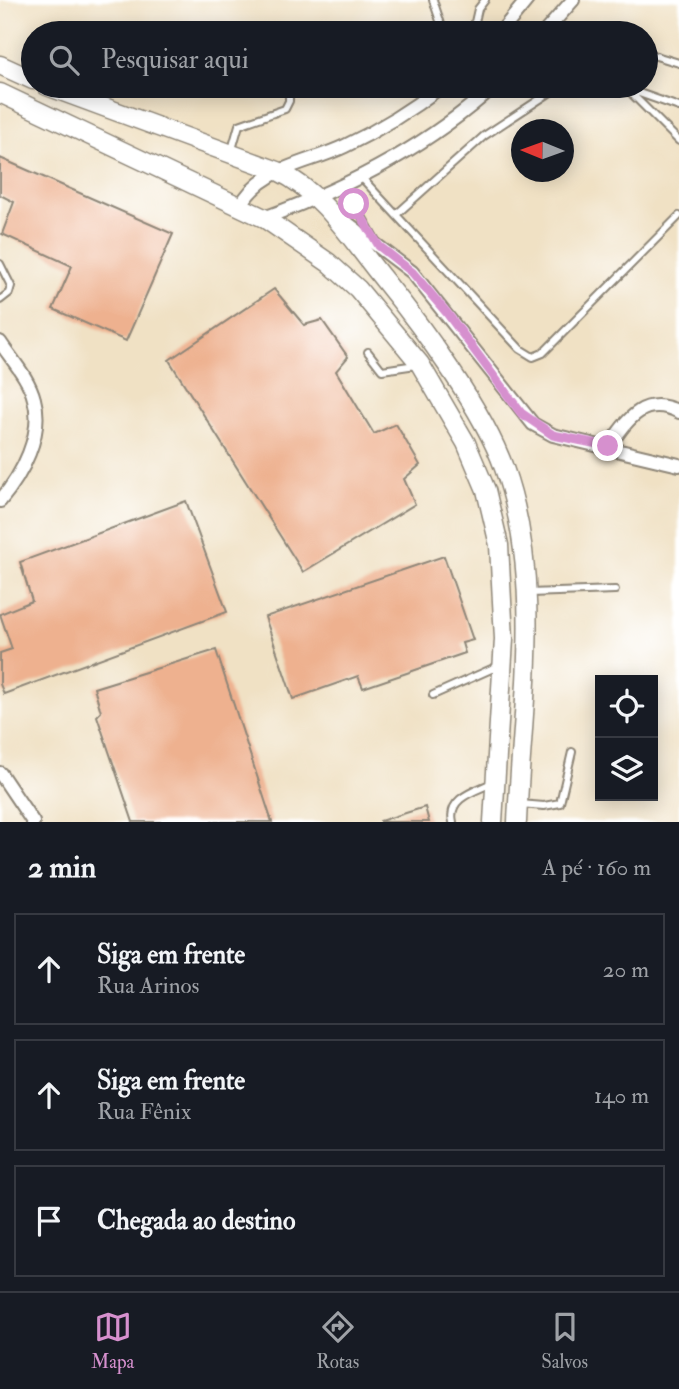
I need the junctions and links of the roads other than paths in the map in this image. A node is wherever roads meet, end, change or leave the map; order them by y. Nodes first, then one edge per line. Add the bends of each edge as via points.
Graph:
1 (433, 0) edge
2 (485, 0) edge
3 (527, 0) edge
4 (573, 0) edge
5 (440, 21) edge
6 (475, 21) edge
7 (510, 21) edge
8 (555, 21) edge
9 (658, 57) edge
10 (679, 63) edge
11 (0, 65) edge
12 (21, 75) edge
13 (0, 93) edge
14 (78, 98) edge
15 (289, 98) edge
16 (425, 98) edge
17 (479, 98) edge
18 (542, 98) edge
19 (634, 98) edge
20 (655, 98) edge
21 (679, 107) edge
22 (679, 141) edge
23 (230, 156) junction
24 (278, 171) junction
25 (361, 177) junction
26 (345, 187) junction
27 (318, 198) junction
28 (240, 207) junction
29 (398, 213) junction
30 (679, 216) edge
31 (264, 218) junction
32 (379, 246) junction
33 (0, 264) edge
34 (0, 300) edge
35 (0, 342) edge
36 (368, 352) dead end
37 (420, 364) junction
38 (679, 411) edge
39 (608, 446) junction
40 (679, 465) edge
41 (0, 501) edge
42 (615, 590) dead end
43 (526, 593) junction
44 (503, 663) junction
45 (433, 695) dead end
46 (572, 752) dead end
47 (0, 773) edge
48 (494, 782) junction
49 (517, 813) edge
50 (33, 822) edge
51 (453, 822) edge
52 (493, 822) edge

1 - 5 lane
2 - 6 lane
3 - 7 street
4 - 8 street
9 - 10 lane
11 - 12 main road
13 - 28 main road
14 - 23 main road
15 - 23 lane via 282,112 237,127
16 - 24 street via 344,147
17 - 25 street via 430,136
18 - 29 lane via 484,136
19 - 22 lane
20 - 21 lane
23 - 24 main road
24 - 27 main road
24 - 28 street via 256,183
25 - 26 street
25 - 29 lane
26 - 27 street
26 - 32 lane
27 - 31 street
27 - 32 street
27 - 43 main road via 391,289 479,418 504,467 515,506
28 - 31 main road
29 - 30 lane via 520,349 533,357 543,353
31 - 37 main road via 358,289
32 - 39 street via 412,272 533,424 553,435
33 - 34 lane via 11,286
35 - 41 street via 35,401 28,457
36 - 37 lane via 382,370
37 - 44 main road via 466,443 486,491 499,545
38 - 39 street via 644,406
39 - 40 street
42 - 43 lane
43 - 49 main road
44 - 45 lane
44 - 48 main road
46 - 49 lane via 560,803
47 - 50 street
48 - 51 lane via 457,802 452,809
48 - 52 main road

